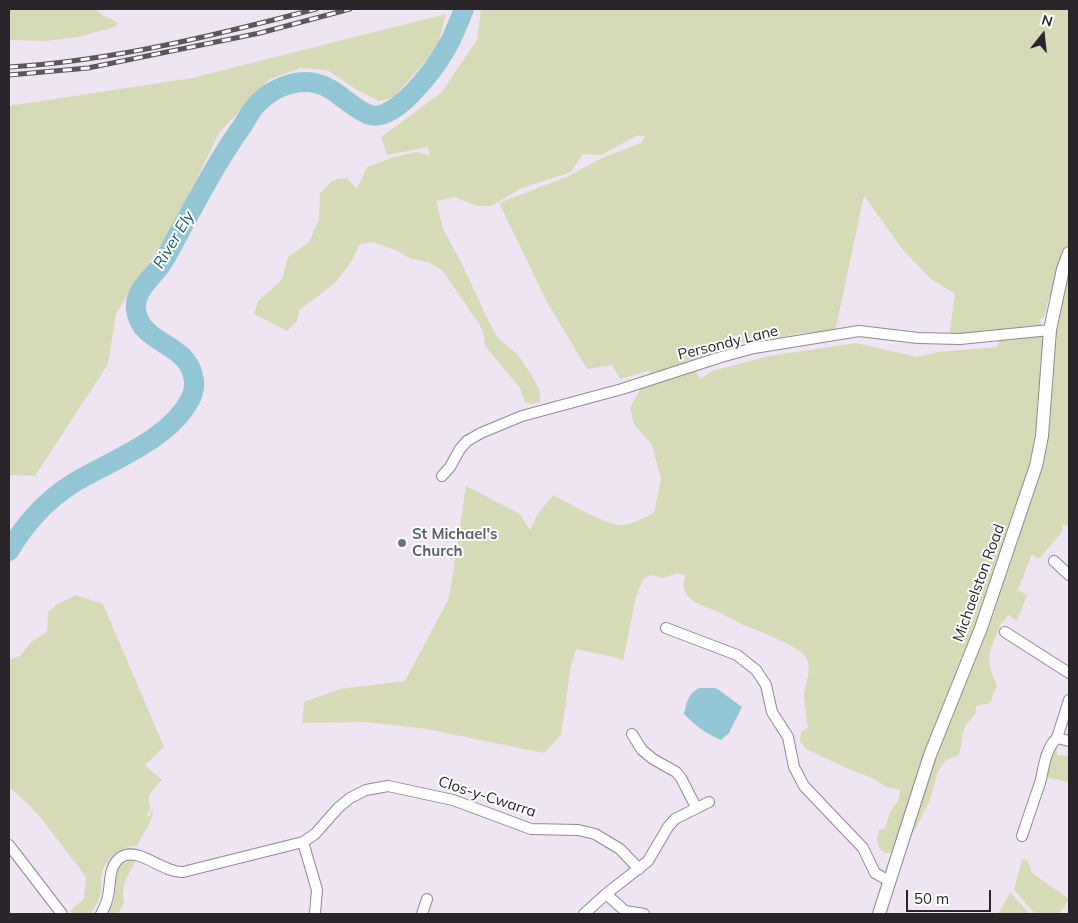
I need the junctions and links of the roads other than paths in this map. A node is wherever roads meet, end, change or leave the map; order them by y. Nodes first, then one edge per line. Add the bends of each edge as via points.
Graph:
1 (1069, 253) edge
2 (1050, 330) junction
3 (442, 476) dead end
4 (1054, 561) dead end
5 (1069, 575) edge
6 (666, 628) dead end
7 (1005, 632) dead end
8 (1069, 672) edge
9 (1069, 700) edge
10 (632, 734) dead end
11 (1057, 738) junction
12 (1069, 741) edge
13 (709, 802) dead end
14 (696, 807) junction
15 (1022, 836) dead end
16 (302, 842) junction
17 (9, 845) edge
18 (639, 869) junction
19 (890, 881) junction
20 (328, 889) dead end
21 (317, 890) junction
22 (606, 894) junction
23 (427, 899) dead end
24 (315, 912) dead end
25 (62, 914) edge
26 (101, 914) edge
27 (422, 914) edge
28 (584, 914) edge
29 (644, 914) edge
30 (878, 914) edge

1 - 2 street, Michaelston Road
2 - 3 street, Persondy Lane via 960,339 859,331 754,348 522,416 481,432 467,441
2 - 19 street, Michaelston Road via 1042,436 1036,466 981,628 930,755
4 - 5 street
6 - 19 street via 737,655 756,670 766,685 772,712 788,737 798,778 863,848 875,873
7 - 8 street
9 - 11 street
10 - 14 street via 642,750 676,772
11 - 12 street
11 - 15 street via 1047,754
13 - 14 street
14 - 18 street via 671,823 652,855
16 - 18 street, Clos-y-Cwarra via 315,834 350,798 366,790 388,786 453,800 531,829 578,830 595,834 620,849
16 - 21 street
16 - 26 street, Clos-y-Cwarra via 183,872 172,871 142,856 121,857 113,865 108,898
17 - 25 street
18 - 22 street
19 - 30 street, Michaelston Road
20 - 21 street
21 - 24 street
22 - 28 street
22 - 29 street via 625,911
23 - 27 street

